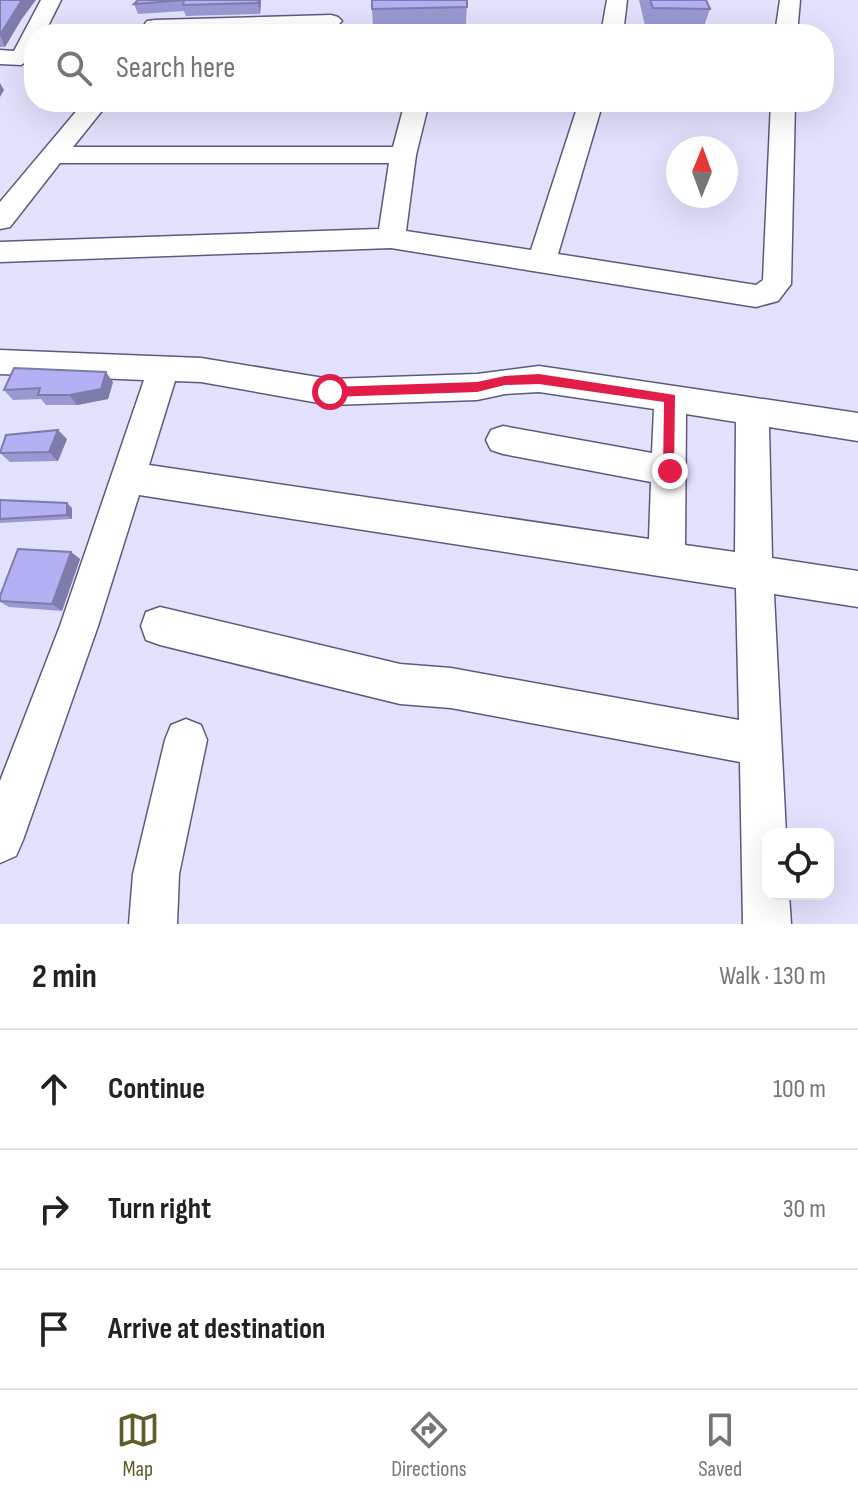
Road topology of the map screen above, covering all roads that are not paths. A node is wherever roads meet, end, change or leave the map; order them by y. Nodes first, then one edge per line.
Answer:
1 (51, 0) edge
2 (617, 0) edge
3 (790, 0) edge
4 (332, 11) edge
5 (39, 24) edge
6 (179, 24) edge
7 (613, 24) edge
8 (787, 24) edge
9 (24, 52) edge
10 (0, 57) edge
11 (89, 112) edge
12 (414, 112) edge
13 (588, 112) edge
14 (783, 112) edge
15 (56, 155) junction
16 (403, 155) junction
17 (0, 220) edge
18 (391, 238) junction
19 (0, 252) edge
20 (541, 263) junction
21 (0, 362) edge
22 (163, 369) junction
23 (670, 398) junction
24 (752, 411) junction
25 (858, 427) edge
26 (503, 440) dead end
27 (670, 471) junction
28 (127, 478) junction
29 (667, 559) junction
30 (754, 573) junction
31 (858, 589) edge
32 (160, 626) dead end
33 (186, 740) dead end
34 (759, 745) junction
35 (0, 840) edge
36 (153, 924) edge
37 (767, 924) edge

1 - 5 street
2 - 7 street
3 - 8 street
4 - 6 street
9 - 10 street
11 - 15 street
12 - 16 street
13 - 20 street
14 - 20 street
15 - 16 street
15 - 17 street
16 - 18 street
18 - 19 street
18 - 20 street
21 - 22 street
22 - 23 street
22 - 28 street
23 - 24 street
23 - 27 street
24 - 25 street
24 - 30 street
26 - 27 street
27 - 29 street
28 - 29 street
28 - 35 street
29 - 30 street
30 - 31 street
30 - 34 street
32 - 34 street
33 - 36 street
34 - 37 street

